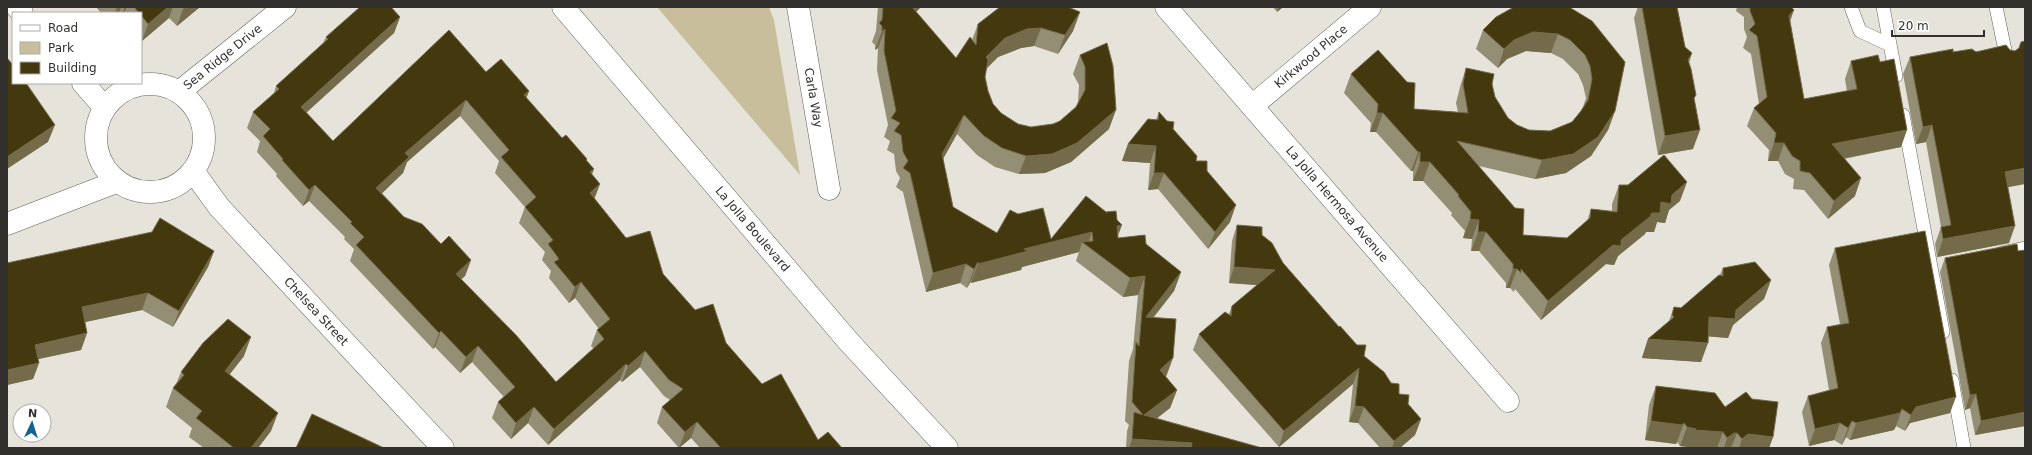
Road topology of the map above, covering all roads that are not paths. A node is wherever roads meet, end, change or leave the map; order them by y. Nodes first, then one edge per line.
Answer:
1 (285, 7) edge
2 (562, 7) edge
3 (798, 7) edge
4 (1166, 7) edge
5 (1370, 7) edge
6 (1851, 7) edge
7 (1883, 7) edge
8 (1996, 7) edge
9 (1890, 45) junction
10 (2007, 60) edge
11 (84, 84) edge
12 (1898, 91) edge
13 (179, 92) junction
14 (1252, 106) junction
15 (1901, 106) edge
16 (104, 107) junction
17 (193, 171) junction
18 (116, 182) junction
19 (830, 189) dead end
20 (7, 224) edge
21 (2025, 248) edge
22 (1986, 256) edge
23 (1947, 263) edge
24 (1932, 266) junction
25 (1946, 346) edge
26 (1950, 369) edge
27 (1508, 401) dead end
28 (443, 448) edge
29 (947, 448) edge
30 (1964, 448) edge

1 - 13 street, Sea Ridge Drive
2 - 29 street, La Jolla Boulevard
3 - 19 street, Carla Way
4 - 14 street, La Jolla Hermosa Avenue
5 - 14 street, Kirkwood Place
6 - 9 lane
7 - 9 lane
8 - 10 lane
9 - 12 lane
11 - 16 street
13 - 16 street
13 - 17 street
14 - 27 street, La Jolla Hermosa Avenue
15 - 24 lane
16 - 18 street
17 - 18 street
17 - 28 street, Chelsea Street
18 - 20 street
21 - 22 lane
23 - 24 lane
24 - 25 lane
26 - 30 lane

